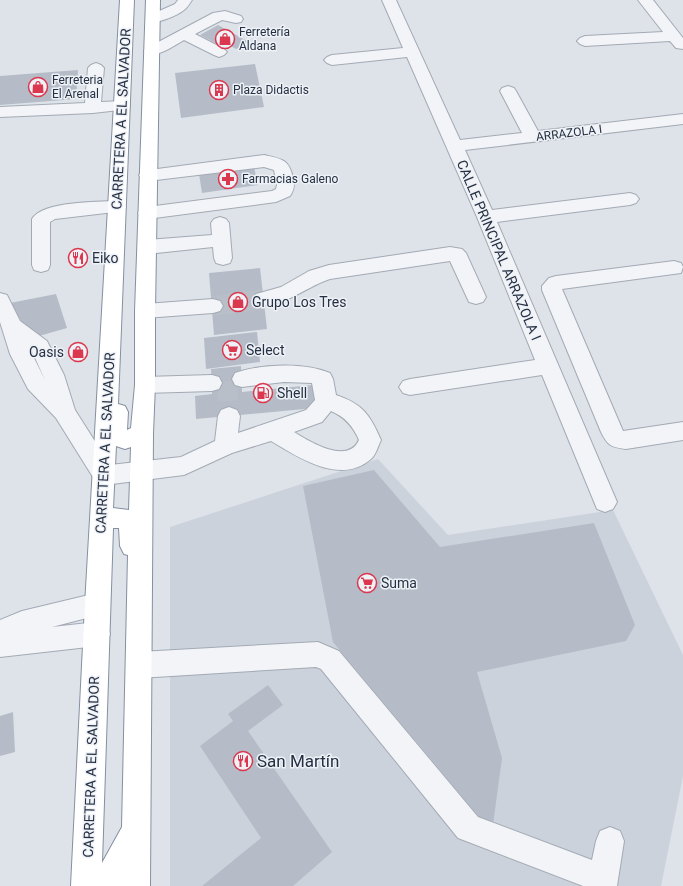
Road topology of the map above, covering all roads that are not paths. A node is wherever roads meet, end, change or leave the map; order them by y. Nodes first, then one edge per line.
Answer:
1 (127, 0) edge
2 (153, 0) edge
3 (185, 0) edge
4 (228, 0) edge
5 (388, 0) edge
6 (646, 0) edge
7 (193, 12) dead end
8 (236, 20) dead end
9 (183, 34) junction
10 (153, 36) junction
11 (585, 41) dead end
12 (678, 42) edge
13 (219, 52) dead end
14 (412, 52) junction
15 (332, 60) dead end
16 (96, 68) dead end
17 (508, 91) dead end
18 (122, 106) junction
19 (93, 108) junction
20 (0, 112) edge
21 (683, 119) edge
22 (533, 137) junction
23 (454, 146) junction
24 (148, 175) junction
25 (630, 200) dead end
26 (117, 207) junction
27 (147, 213) junction
28 (486, 217) junction
29 (221, 241) dead end
30 (146, 247) junction
31 (41, 265) dead end
32 (674, 268) dead end
33 (113, 275) junction
34 (476, 297) dead end
35 (263, 299) tunnel mouth
36 (0, 300) edge
37 (212, 306) tunnel mouth
38 (145, 311) junction
39 (548, 366) junction
40 (242, 380) dead end
41 (212, 383) dead end
42 (145, 386) junction
43 (410, 387) dead end
44 (326, 400) junction
45 (229, 416) tunnel mouth
46 (683, 430) edge
47 (273, 431) junction
48 (142, 433) junction
49 (225, 446) junction
50 (142, 472) junction
51 (104, 475) junction
52 (605, 502) dead end
53 (102, 519) junction
54 (97, 605) junction
55 (0, 633) edge
56 (97, 634) junction
57 (0, 645) edge
58 (139, 665) junction
59 (136, 830) junction
60 (610, 841) dead end
61 (603, 882) edge
62 (86, 886) edge
63 (105, 886) edge
64 (135, 886) edge

1 - 18 highway, CARRETERA A EL SALVADOR
2 - 10 highway, CARRETERA A EL SALVADOR
3 - 10 street
4 - 10 street
5 - 14 street, CALLE PRINCIPAL ARRAZOLA I
6 - 12 street
7 - 10 street
8 - 9 street
9 - 10 street
9 - 13 street
10 - 24 highway, CARRETERA A EL SALVADOR
11 - 12 street
14 - 15 street
14 - 23 street, CALLE PRINCIPAL ARRAZOLA I
16 - 19 street
17 - 22 street
18 - 19 street
18 - 26 highway, CARRETERA A EL SALVADOR
19 - 20 street
21 - 22 street, ARRAZOLA I
22 - 23 street, ARRAZOLA I
23 - 28 street, CALLE PRINCIPAL ARRAZOLA I
24 - 27 highway, CARRETERA A EL SALVADOR
24 - 27 street
25 - 28 street
26 - 31 street
26 - 33 highway, CARRETERA A EL SALVADOR
27 - 30 highway, CARRETERA A EL SALVADOR
28 - 39 street, CALLE PRINCIPAL ARRAZOLA I
29 - 30 street
30 - 38 highway, CARRETERA A EL SALVADOR
32 - 46 street
33 - 48 highway
33 - 51 highway, CARRETERA A EL SALVADOR
34 - 35 street
36 - 51 street
37 - 38 street
38 - 42 highway, CARRETERA A EL SALVADOR
39 - 43 street
39 - 52 street, CALLE PRINCIPAL ARRAZOLA I
40 - 44 street
41 - 42 street
42 - 48 highway, CARRETERA A EL SALVADOR
44 - 47 street
44 - 47 street
45 - 49 street
47 - 49 street
48 - 50 highway, CARRETERA A EL SALVADOR
49 - 50 street
50 - 51 street
50 - 58 highway, CARRETERA A EL SALVADOR
51 - 53 highway, CARRETERA A EL SALVADOR
53 - 54 highway, CARRETERA A EL SALVADOR
53 - 59 highway
54 - 55 street
54 - 56 highway, CARRETERA A EL SALVADOR
56 - 57 street
56 - 62 highway, CARRETERA A EL SALVADOR
58 - 59 highway, CARRETERA A EL SALVADOR
58 - 61 street
59 - 63 highway
59 - 64 highway, CARRETERA A EL SALVADOR
60 - 61 street

